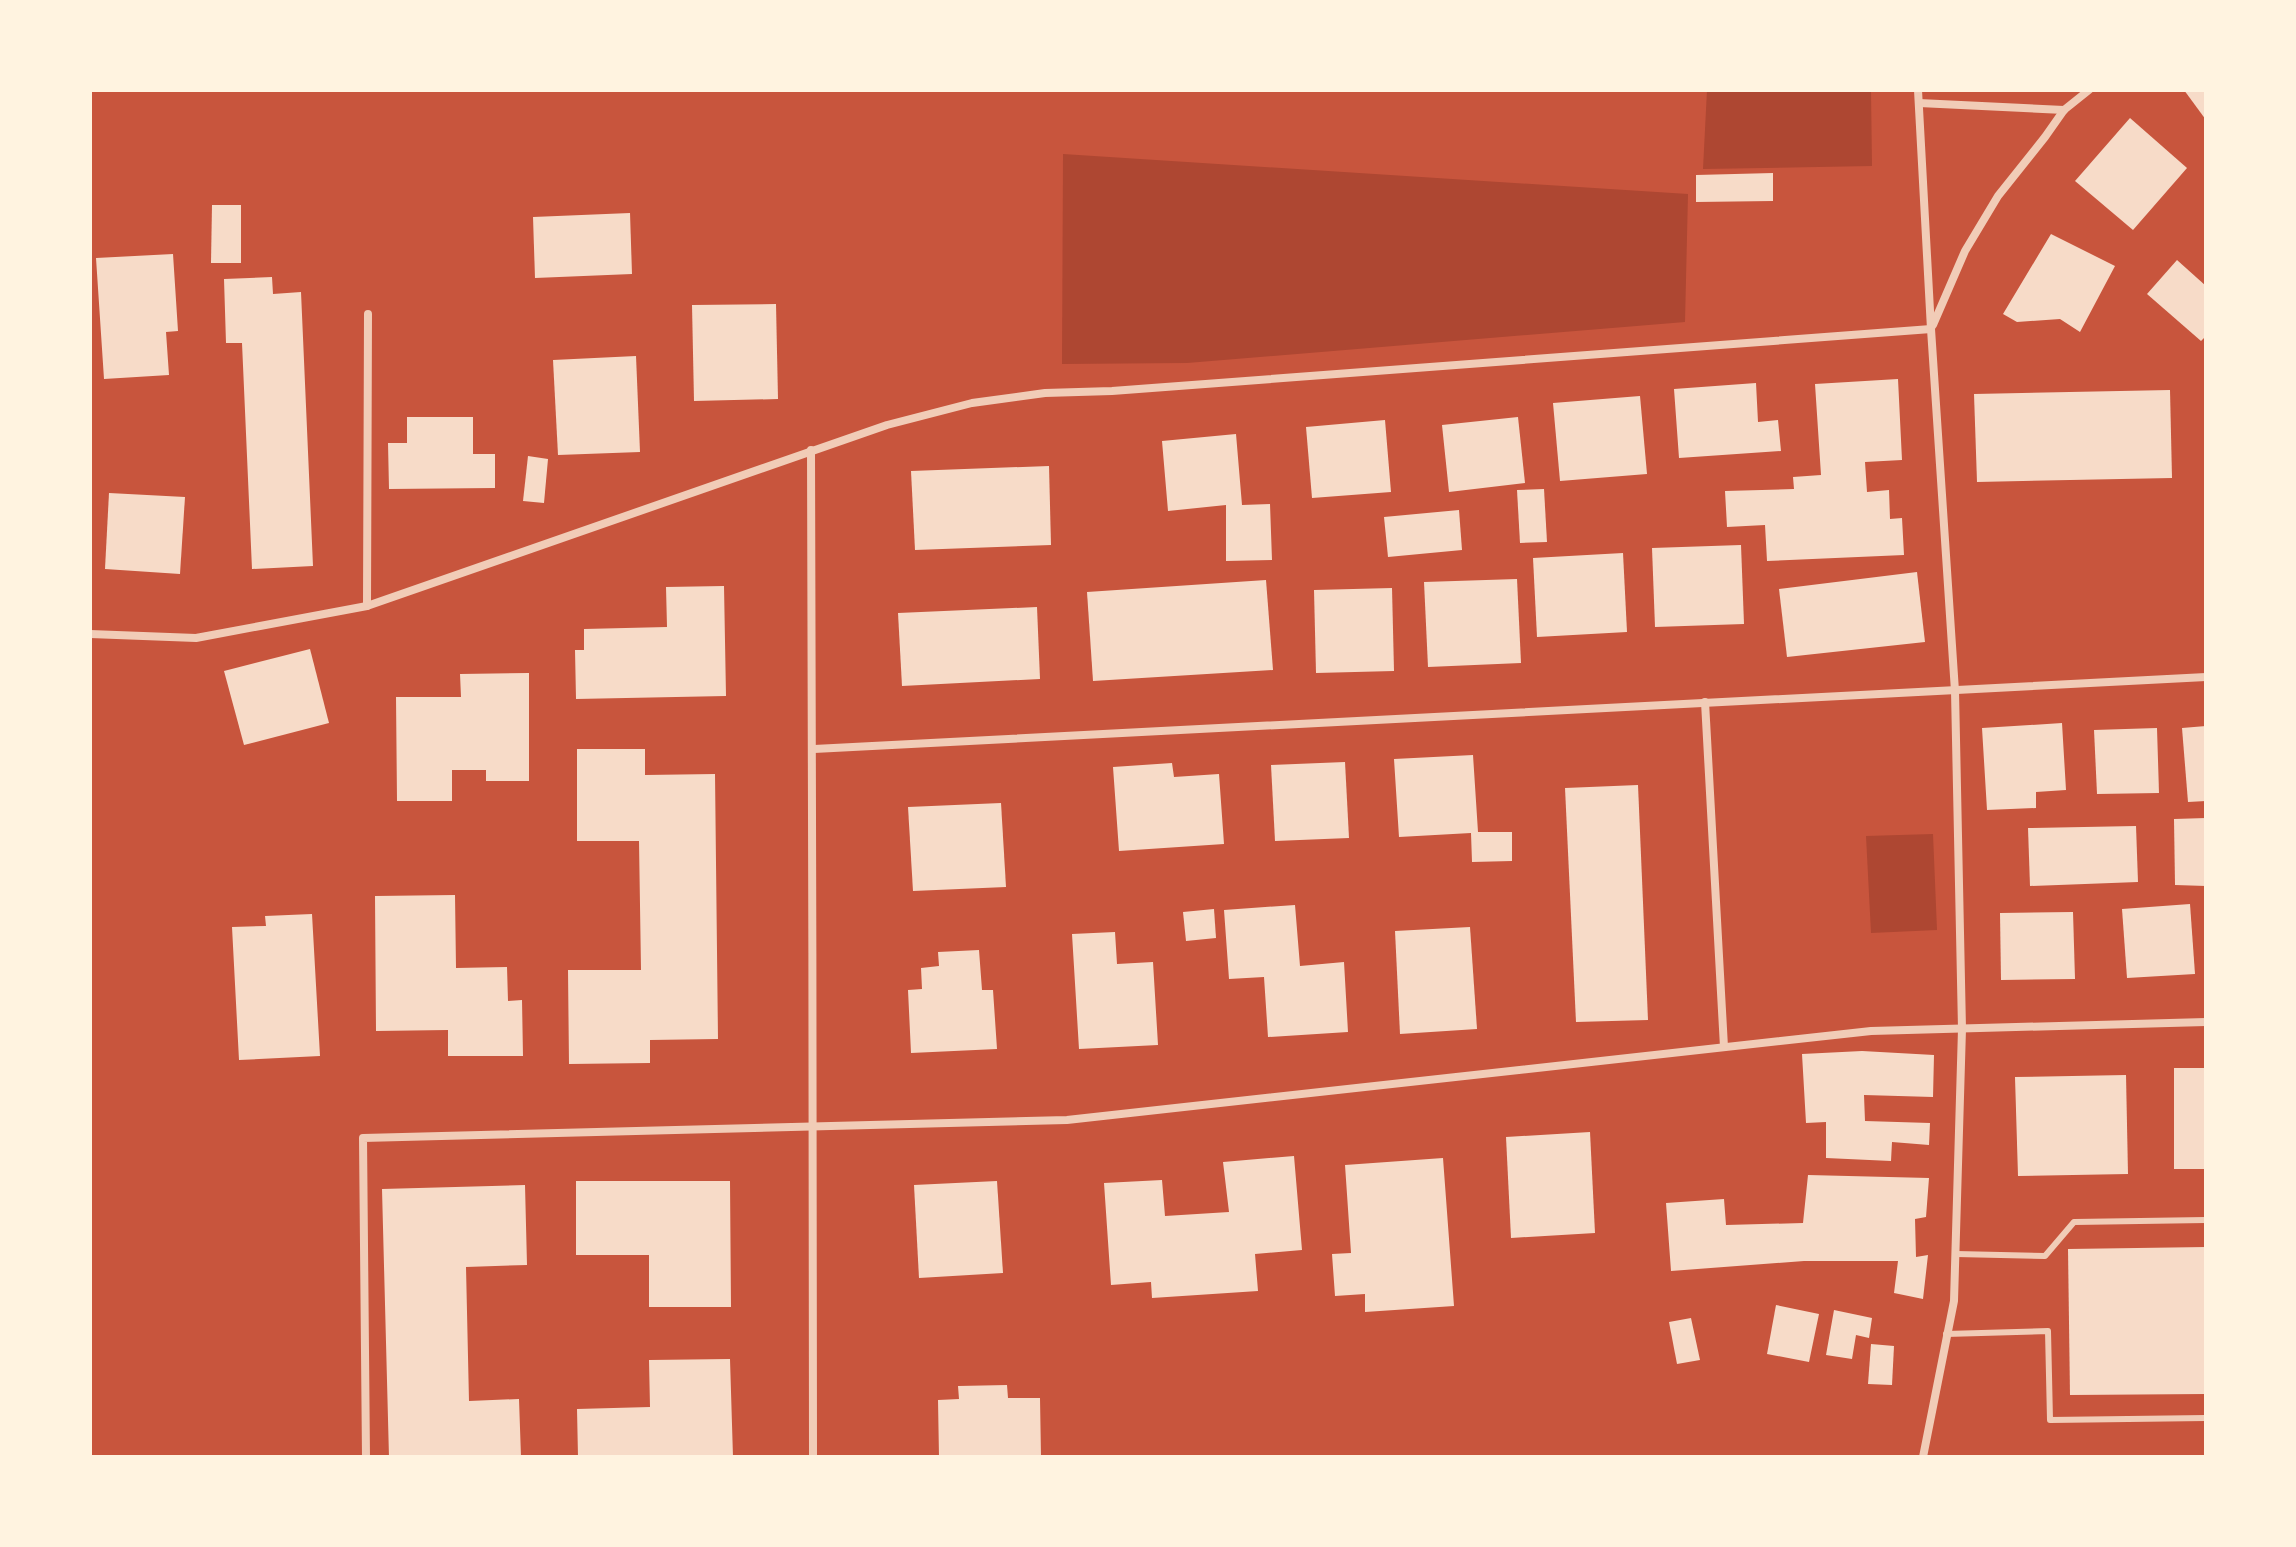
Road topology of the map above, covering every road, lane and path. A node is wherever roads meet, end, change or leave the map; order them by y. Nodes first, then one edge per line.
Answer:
1 (1918, 90) edge
2 (2089, 90) edge
3 (1919, 103) junction
4 (2064, 110) junction
5 (368, 314) dead end
6 (1931, 329) junction
7 (811, 450) junction
8 (367, 606) junction
9 (90, 634) edge
10 (2206, 677) edge
11 (1955, 691) junction
12 (1705, 702) junction
13 (814, 749) junction
14 (2206, 1022) edge
15 (1962, 1029) junction
16 (1724, 1047) junction
17 (812, 1126) junction
18 (2206, 1220) edge
19 (1956, 1254) junction
20 (1946, 1334) junction
21 (2206, 1418) edge
22 (366, 1457) edge
23 (813, 1457) edge
24 (1923, 1457) edge

1 - 3 street
2 - 4 street
3 - 4 street
3 - 6 street
4 - 6 street
5 - 8 street
6 - 7 street
6 - 11 street
7 - 8 street
7 - 13 street
8 - 9 street
10 - 11 street
11 - 12 street
11 - 15 street
12 - 13 street
12 - 16 street
13 - 17 street
14 - 15 street
15 - 16 street
15 - 19 street
16 - 17 street
17 - 22 street
17 - 23 street
18 - 19 lane
19 - 20 street
20 - 21 lane
20 - 24 street

